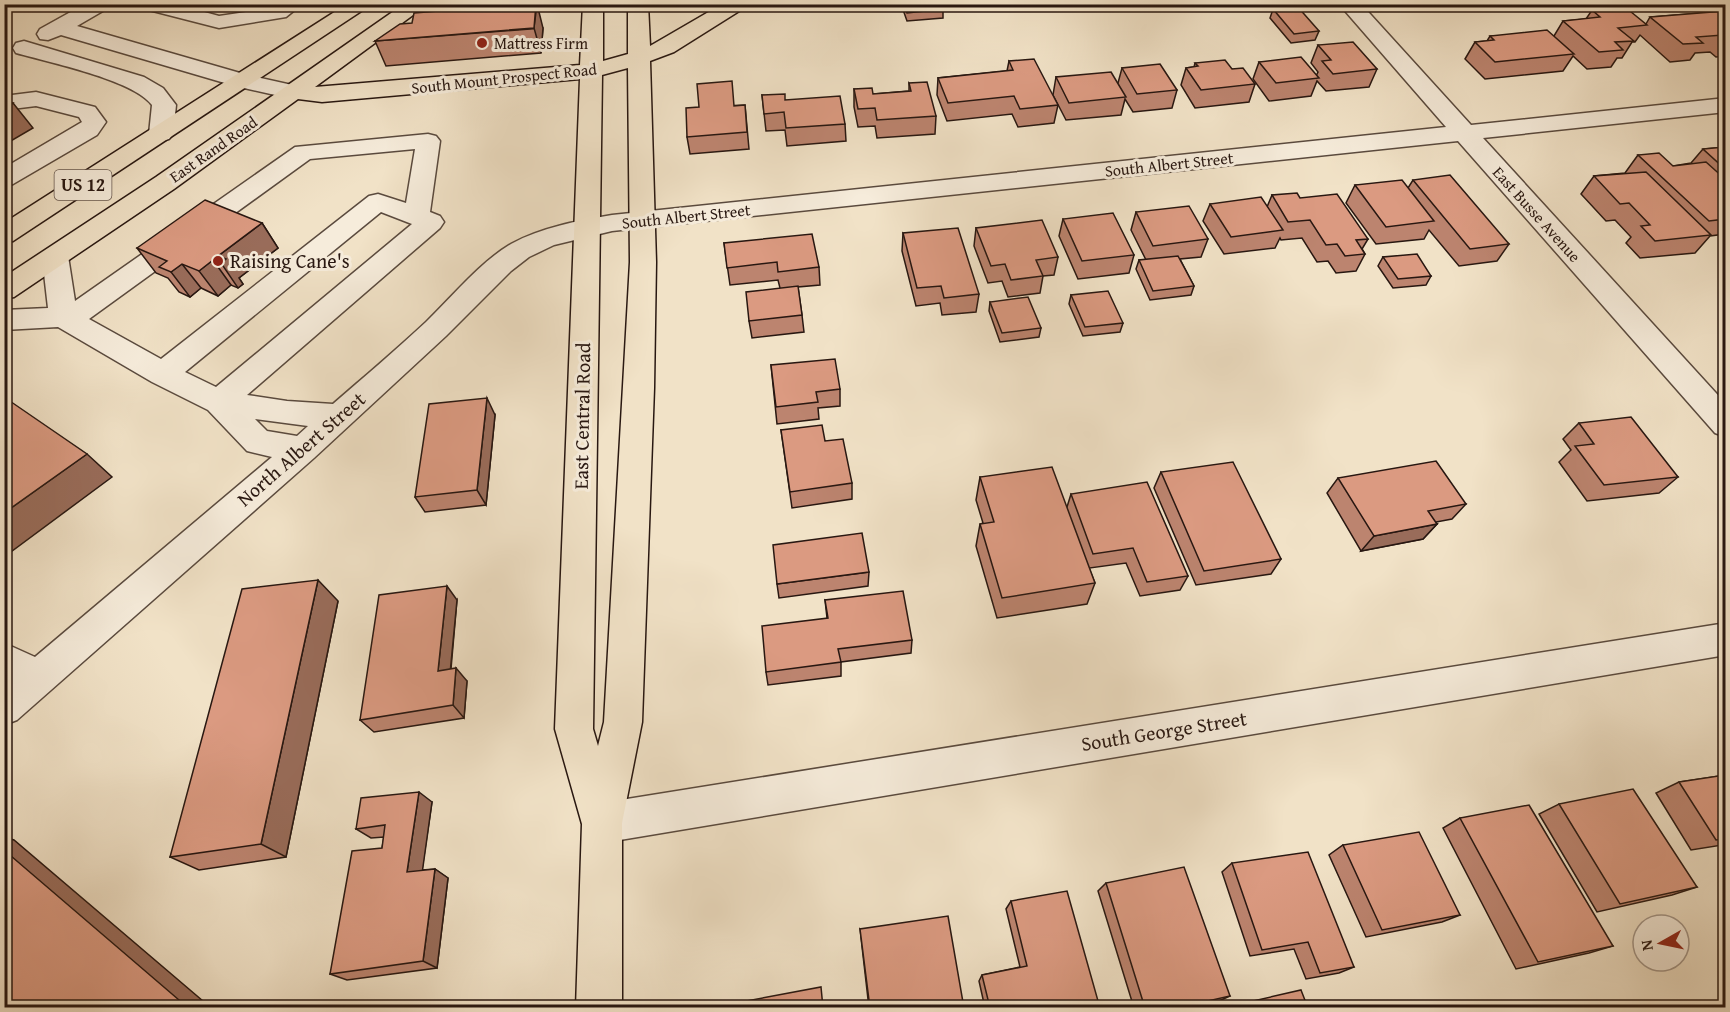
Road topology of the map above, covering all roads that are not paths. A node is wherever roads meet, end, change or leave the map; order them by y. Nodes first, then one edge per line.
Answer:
1 (101, 4) edge
2 (148, 4) edge
3 (292, 4) edge
4 (362, 4) edge
5 (418, 4) edge
6 (459, 4) edge
7 (505, 4) edge
8 (593, 4) edge
9 (638, 4) edge
10 (665, 4) edge
11 (715, 4) edge
12 (737, 4) edge
13 (1349, 4) edge
14 (4, 34) edge
15 (32, 43) edge
16 (639, 58) junction
17 (590, 71) junction
18 (243, 81) junction
19 (136, 82) junction
20 (293, 92) junction
21 (4, 103) edge
22 (1725, 105) edge
23 (87, 112) junction
24 (1464, 132) junction
25 (161, 134) junction
26 (4, 178) edge
27 (417, 216) junction
28 (614, 224) junction
29 (4, 235) edge
30 (55, 256) junction
31 (4, 290) edge
32 (65, 319) junction
33 (4, 320) edge
34 (163, 374) junction
35 (219, 402) junction
36 (339, 416) junction
37 (1725, 425) edge
38 (303, 449) junction
39 (1725, 639) edge
40 (4, 660) edge
41 (38, 677) junction
42 (4, 707) edge
43 (602, 823) junction
44 (599, 1008) edge

1 - 15 street
2 - 3 street
4 - 18 main road, US 12
5 - 20 main road, East Rand Road / US 12
6 - 7 street
8 - 17 main road, East Central Road
9 - 16 main road, East Central Road
10 - 11 main road
12 - 16 main road, South Mount Prospect Road
13 - 24 street, East Busse Avenue
14 - 15 street
15 - 18 street
15 - 19 street
16 - 17 main road, South Mount Prospect Road
16 - 28 main road, East Central Road
17 - 20 main road, South Mount Prospect Road
17 - 28 main road, East Central Road
18 - 20 street
18 - 25 main road, US 12
19 - 23 street
19 - 25 street
20 - 30 main road, East Rand Road / US 12
21 - 23 street
22 - 24 street, South Albert Street
23 - 26 street
24 - 28 street, South Albert Street
24 - 37 street, East Busse Avenue
25 - 29 main road, US 12
27 - 32 street
27 - 34 street
27 - 35 street
28 - 36 street, North Albert Street
28 - 43 main road, East Central Road
28 - 43 main road, East Central Road
30 - 31 main road, East Rand Road / US 12
30 - 32 street
32 - 33 street
32 - 34 street
34 - 35 street
35 - 36 street
35 - 38 street
36 - 38 street, North Albert Street
38 - 41 street, North Albert Street
39 - 43 street, South George Street
40 - 41 street
41 - 42 street, North Albert Street
43 - 44 main road, East Central Road

